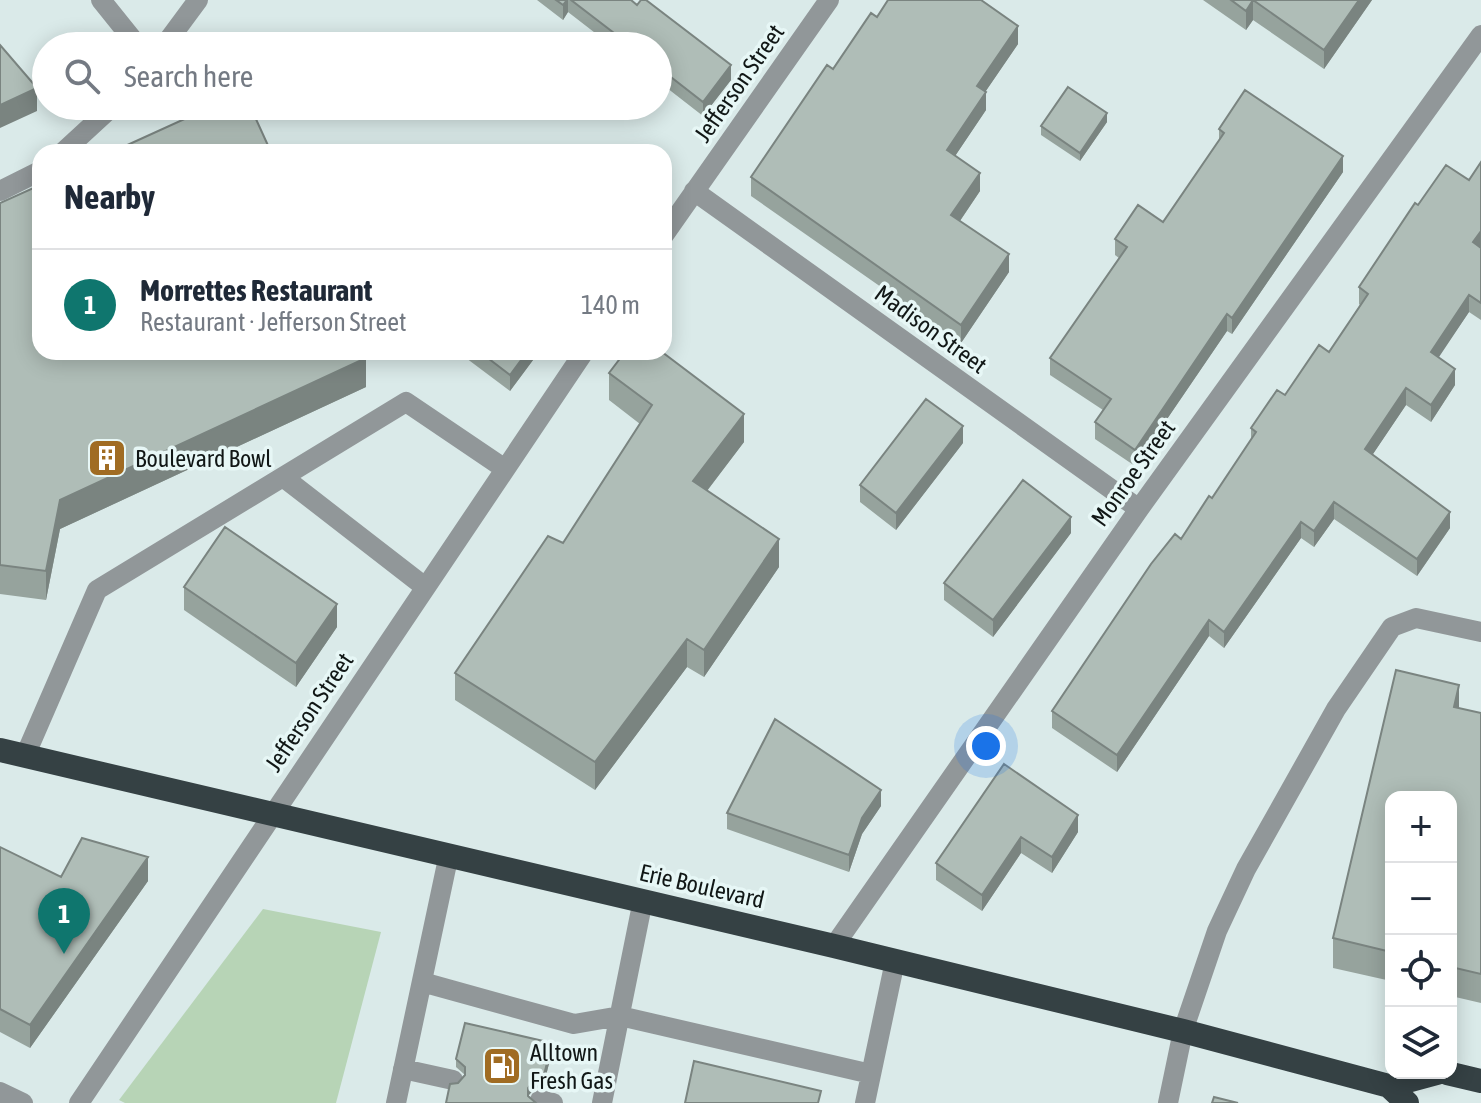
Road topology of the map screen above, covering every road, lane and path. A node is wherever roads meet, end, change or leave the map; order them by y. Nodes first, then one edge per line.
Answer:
1 (101, 0) edge
2 (198, 0) edge
3 (829, 0) edge
4 (127, 32) edge
5 (174, 32) edge
6 (1481, 35) edge
7 (98, 120) edge
8 (72, 144) edge
9 (32, 175) edge
10 (0, 191) edge
11 (694, 191) junction
12 (672, 223) edge
13 (579, 360) edge
14 (505, 469) junction
15 (283, 477) junction
16 (1139, 509) junction
17 (425, 587) junction
18 (1478, 627) edge
19 (0, 750) edge
20 (25, 756) junction
21 (273, 812) junction
22 (449, 854) junction
23 (643, 900) junction
24 (834, 946) junction
25 (895, 961) junction
26 (422, 982) junction
27 (620, 1016) junction
28 (1183, 1031) junction
29 (403, 1069) junction
30 (871, 1074) junction
31 (1457, 1075) edge
32 (1426, 1079) edge
33 (453, 1080) edge
34 (1481, 1081) edge
35 (0, 1092) edge
36 (1398, 1094) edge
37 (23, 1103) edge
38 (79, 1103) edge
39 (396, 1103) edge
40 (602, 1103) edge
41 (865, 1103) edge
42 (1168, 1103) edge

1 - 4 street
2 - 5 street
3 - 11 street, Jefferson Street
6 - 16 street, Monroe Street
7 - 8 street
9 - 10 street
11 - 12 street, Jefferson Street
11 - 16 street, Madison Street
13 - 14 street, Jefferson Street
14 - 15 street
14 - 17 street, Jefferson Street
15 - 17 street
15 - 20 street
16 - 24 street, Monroe Street
17 - 21 street, Jefferson Street
18 - 28 street
19 - 20 highway, Erie Boulevard
20 - 21 highway, Erie Boulevard
21 - 22 highway, Erie Boulevard
21 - 38 street, Jefferson Street
22 - 23 highway, Erie Boulevard
22 - 26 street
23 - 24 highway, Erie Boulevard
23 - 27 street
24 - 25 highway, Erie Boulevard
25 - 28 highway, Erie Boulevard
25 - 30 street
26 - 27 street
26 - 29 street
27 - 30 street
27 - 40 street
28 - 36 highway, Erie Boulevard
28 - 42 street
29 - 33 street
29 - 39 street
30 - 41 street
31 - 34 highway
32 - 36 highway, Erie Boulevard
35 - 37 street

